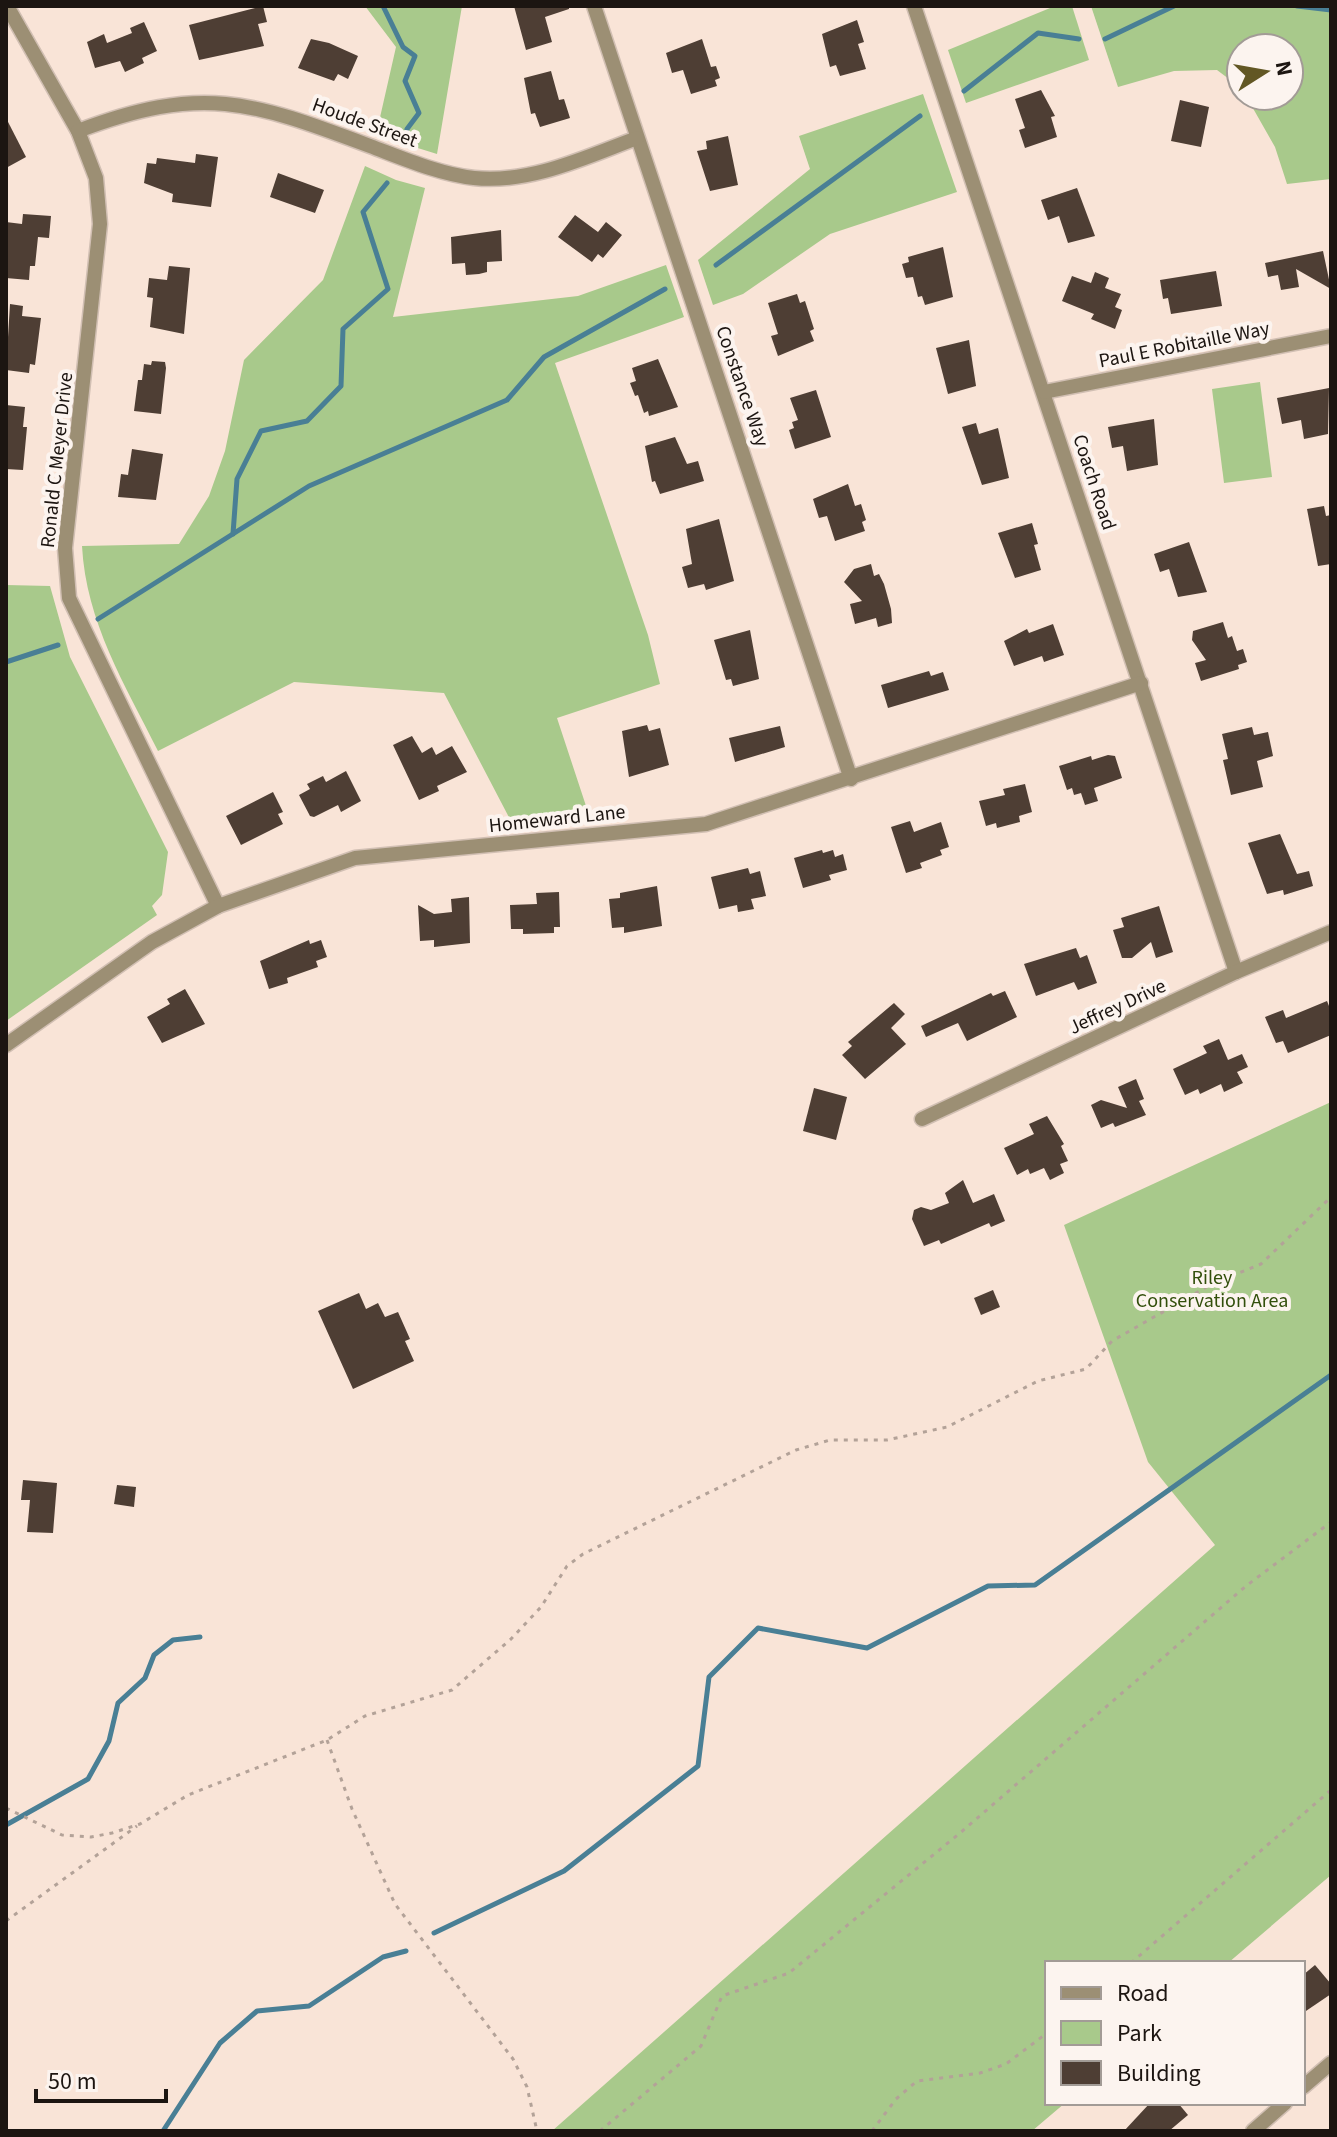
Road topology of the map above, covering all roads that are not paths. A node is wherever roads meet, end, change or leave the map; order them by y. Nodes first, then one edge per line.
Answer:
1 (7, 6) edge
2 (594, 6) edge
3 (914, 6) edge
4 (78, 131) junction
5 (637, 138) junction
6 (1331, 336) edge
7 (1044, 392) junction
8 (1141, 683) junction
9 (851, 779) junction
10 (218, 906) junction
11 (1331, 932) edge
12 (1236, 972) junction
13 (6, 1045) edge
14 (922, 1119) dead end
15 (1331, 2063) edge
16 (1305, 2085) edge
17 (1283, 2105) edge
18 (1253, 2131) edge

1 - 4 street, Ronald C Meyer Drive
2 - 5 street, Constance Way
3 - 7 street, Coach Road
4 - 5 street, Houde Street
4 - 10 street, Ronald C Meyer Drive
5 - 9 street, Constance Way
6 - 7 street, Paul E Robitaille Way
7 - 8 street, Coach Road
8 - 9 street, Homeward Lane
8 - 12 street, Coach Road
9 - 10 street, Homeward Lane
10 - 13 street, Homeward Lane
11 - 12 street, Jeffrey Drive
12 - 14 street, Jeffrey Drive
15 - 16 street
17 - 18 street

